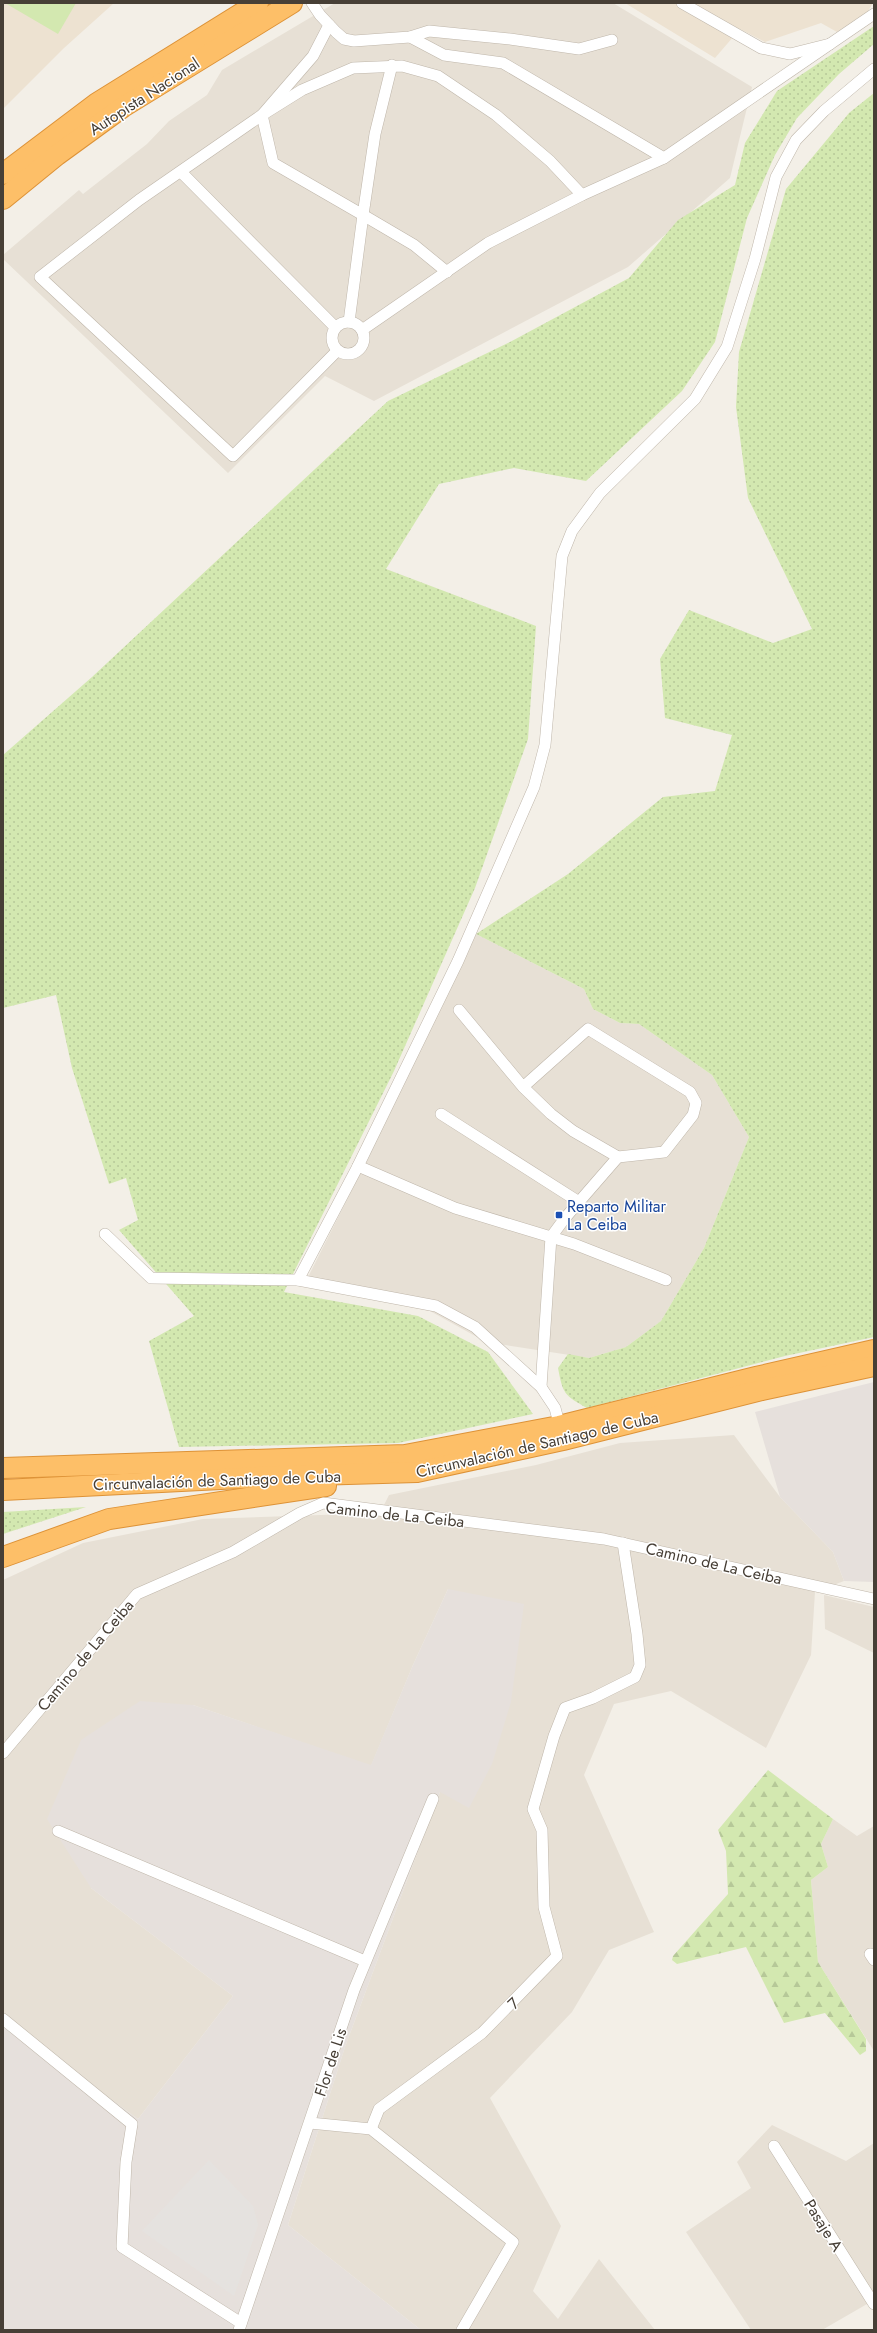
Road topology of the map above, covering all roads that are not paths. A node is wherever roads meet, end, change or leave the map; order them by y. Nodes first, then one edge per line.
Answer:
1 (258, 3) edge
2 (292, 3) edge
3 (312, 3) edge
4 (682, 3) edge
5 (874, 14) edge
6 (329, 25) junction
7 (410, 37) junction
8 (612, 40) dead end
9 (830, 44) junction
10 (392, 66) junction
11 (874, 69) edge
12 (262, 115) junction
13 (664, 158) junction
14 (181, 172) junction
15 (3, 174) edge
16 (582, 195) junction
17 (3, 199) edge
18 (363, 215) junction
19 (447, 272) junction
20 (349, 322) junction
21 (335, 327) junction
22 (362, 330) junction
23 (337, 351) junction
24 (459, 1010) dead end
25 (523, 1087) junction
26 (441, 1114) dead end
27 (618, 1157) junction
28 (358, 1166) junction
29 (579, 1202) junction
30 (105, 1234) dead end
31 (551, 1237) junction
32 (298, 1280) junction
33 (666, 1280) dead end
34 (874, 1350) edge
35 (874, 1366) edge
36 (541, 1387) junction
37 (561, 1433) junction
38 (3, 1461) edge
39 (110, 1466) junction
40 (3, 1468) edge
41 (417, 1472) junction
42 (321, 1487) junction
43 (3, 1490) edge
44 (300, 1513) junction
45 (623, 1542) junction
46 (3, 1557) edge
47 (874, 1599) edge
48 (3, 1753) edge
49 (433, 1799) dead end
50 (58, 1831) dead end
51 (365, 1961) junction
52 (3, 2019) edge
53 (310, 2123) junction
54 (371, 2129) junction
55 (774, 2146) dead end
56 (874, 2304) edge
57 (240, 2326) edge
58 (462, 2330) edge

1 - 15 highway, Autopista Nacional
2 - 17 highway, Autopista Nacional
3 - 6 street
4 - 9 street
5 - 9 street
6 - 7 street
6 - 12 street
7 - 8 street
7 - 13 street
9 - 13 street
10 - 12 street
10 - 16 street
10 - 18 street
11 - 28 street
12 - 14 street
12 - 18 street
13 - 16 street
14 - 21 street
14 - 23 street
16 - 19 street
18 - 19 street
18 - 20 street
19 - 22 street
20 - 21 street
20 - 22 street
21 - 23 street
22 - 23 street
24 - 25 street
25 - 27 street
25 - 27 street
26 - 29 street
27 - 29 street
28 - 31 street
28 - 32 street
29 - 31 street
30 - 32 street
31 - 33 street
31 - 36 street
32 - 36 street
34 - 37 highway, Circunvalación de Santiago de Cuba
35 - 37 highway, Circunvalación de Santiago de Cuba
36 - 37 street
37 - 39 highway, Circunvalación de Santiago de Cuba
37 - 41 highway, Circunvalación de Santiago de Cuba
38 - 39 highway
39 - 40 highway, Circunvalación de Santiago de Cuba
41 - 42 highway
41 - 43 highway, Circunvalación de Santiago de Cuba
42 - 44 street
42 - 46 highway
44 - 45 street, Camino de La Ceiba
44 - 48 street, Camino de La Ceiba
45 - 47 street, Camino de La Ceiba
45 - 54 street, 7
49 - 51 street, Flor de Lis
50 - 51 street
51 - 53 street, Flor de Lis
52 - 57 street
53 - 54 street
53 - 57 street, Flor de Lis
54 - 58 street
55 - 56 street, Pasaje A

